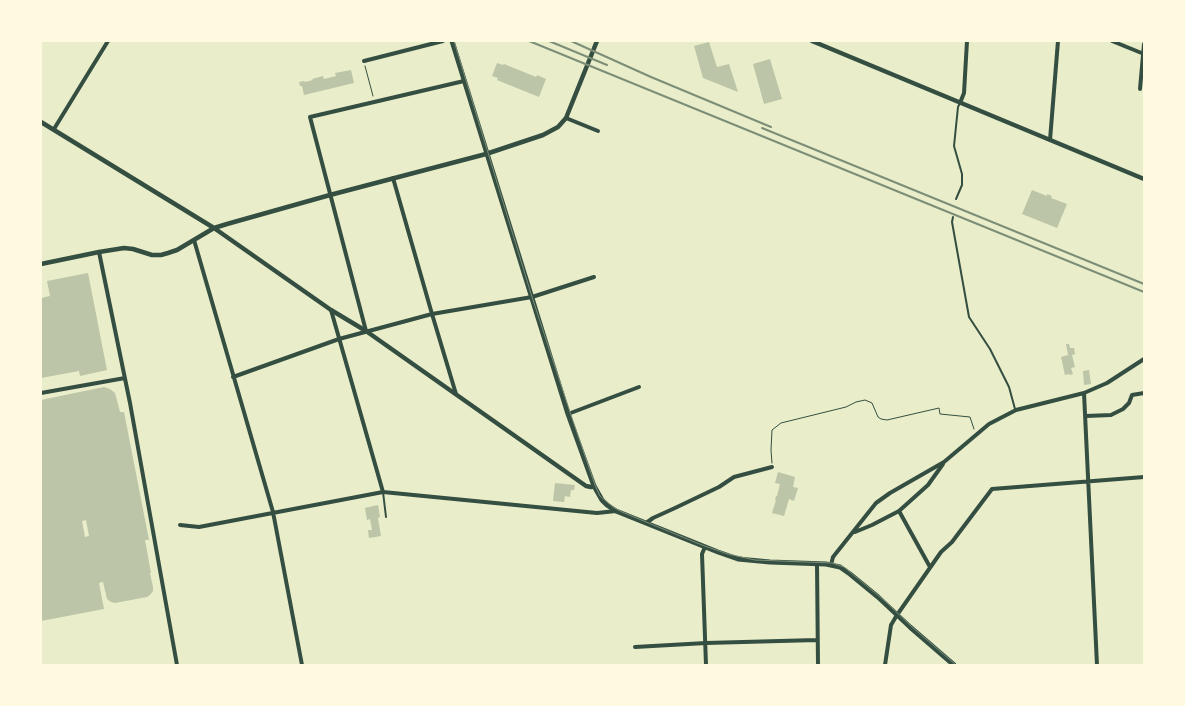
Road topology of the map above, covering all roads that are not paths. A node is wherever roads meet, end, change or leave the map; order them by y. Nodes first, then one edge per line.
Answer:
1 (108, 41) edge
2 (444, 41) edge
3 (452, 41) edge
4 (597, 41) edge
5 (812, 41) edge
6 (967, 41) edge
7 (1058, 41) edge
8 (1112, 41) edge
9 (1144, 44) edge
10 (1143, 54) edge
11 (364, 61) road end
12 (464, 81) junction
13 (1140, 88) dead end
14 (960, 102) junction
15 (566, 118) junction
16 (41, 122) edge
17 (54, 129) junction
18 (598, 131) dead end
19 (1050, 140) junction
20 (486, 154) junction
21 (393, 178) junction
22 (1144, 179) edge
23 (330, 195) junction
24 (956, 198) dead end
25 (954, 216) dead end
26 (214, 228) junction
27 (194, 240) junction
28 (99, 252) junction
29 (41, 264) edge
30 (594, 277) dead end
31 (531, 297) junction
32 (332, 310) junction
33 (432, 314) junction
34 (366, 331) junction
35 (339, 338) junction
36 (1144, 359) edge
37 (233, 377) junction
38 (125, 378) junction
39 (639, 387) dead end
40 (1084, 393) junction
41 (1144, 393) edge
42 (41, 394) edge
43 (457, 396) junction
44 (1016, 410) junction
45 (568, 414) junction
46 (1086, 416) junction
47 (944, 462) junction
48 (772, 467) road end
49 (1144, 477) edge
50 (1089, 482) junction
51 (594, 486) junction
52 (383, 492) junction
53 (616, 511) junction
54 (899, 511) junction
55 (273, 512) junction
56 (386, 517) dead end
57 (646, 523) junction
58 (180, 525) dead end
59 (853, 532) junction
60 (705, 547) junction
61 (817, 564) junction
62 (831, 565) junction
63 (930, 567) junction
64 (897, 615) junction
65 (817, 640) junction
66 (706, 643) junction
67 (635, 647) dead end
68 (177, 665) edge
69 (302, 665) edge
70 (706, 665) edge
71 (818, 665) edge
72 (885, 665) edge
73 (954, 665) edge
74 (1097, 665) edge

1 - 17 street
2 - 11 street
3 - 12 main road
4 - 15 street
5 - 14 street
6 - 14 street
7 - 19 street
8 - 10 street
9 - 10 street
10 - 13 street
12 - 20 main road
12 - 23 street
14 - 19 street
14 - 24 lane
15 - 18 street
15 - 20 street
16 - 17 street
17 - 26 street
19 - 22 street
20 - 21 street
20 - 31 main road
21 - 23 street
21 - 33 street
23 - 26 street
23 - 34 street
25 - 44 lane
26 - 27 street
26 - 32 street
27 - 28 street
27 - 37 street
28 - 29 street
28 - 38 street
30 - 31 street
31 - 33 street
31 - 45 main road
32 - 34 street
32 - 35 street
33 - 34 street
33 - 43 street
34 - 35 street
34 - 43 street
35 - 37 street
35 - 52 street
36 - 40 street
37 - 55 street
38 - 42 street
38 - 68 street
39 - 45 street
40 - 44 street
40 - 46 street
41 - 46 street
43 - 51 street
44 - 47 street
45 - 51 main road
46 - 50 street
47 - 54 street
47 - 59 street
48 - 57 street
49 - 50 street
50 - 63 street
50 - 74 street
51 - 53 main road
52 - 53 street
52 - 55 street
52 - 56 lane
53 - 57 main road
54 - 59 street
54 - 63 street
55 - 58 street
55 - 69 street
57 - 60 main road
59 - 62 street
60 - 61 main road
60 - 66 street
61 - 62 main road
61 - 65 street
62 - 64 main road
63 - 64 street
64 - 72 street
64 - 73 main road
65 - 66 street
65 - 71 street
66 - 67 street
66 - 70 street

